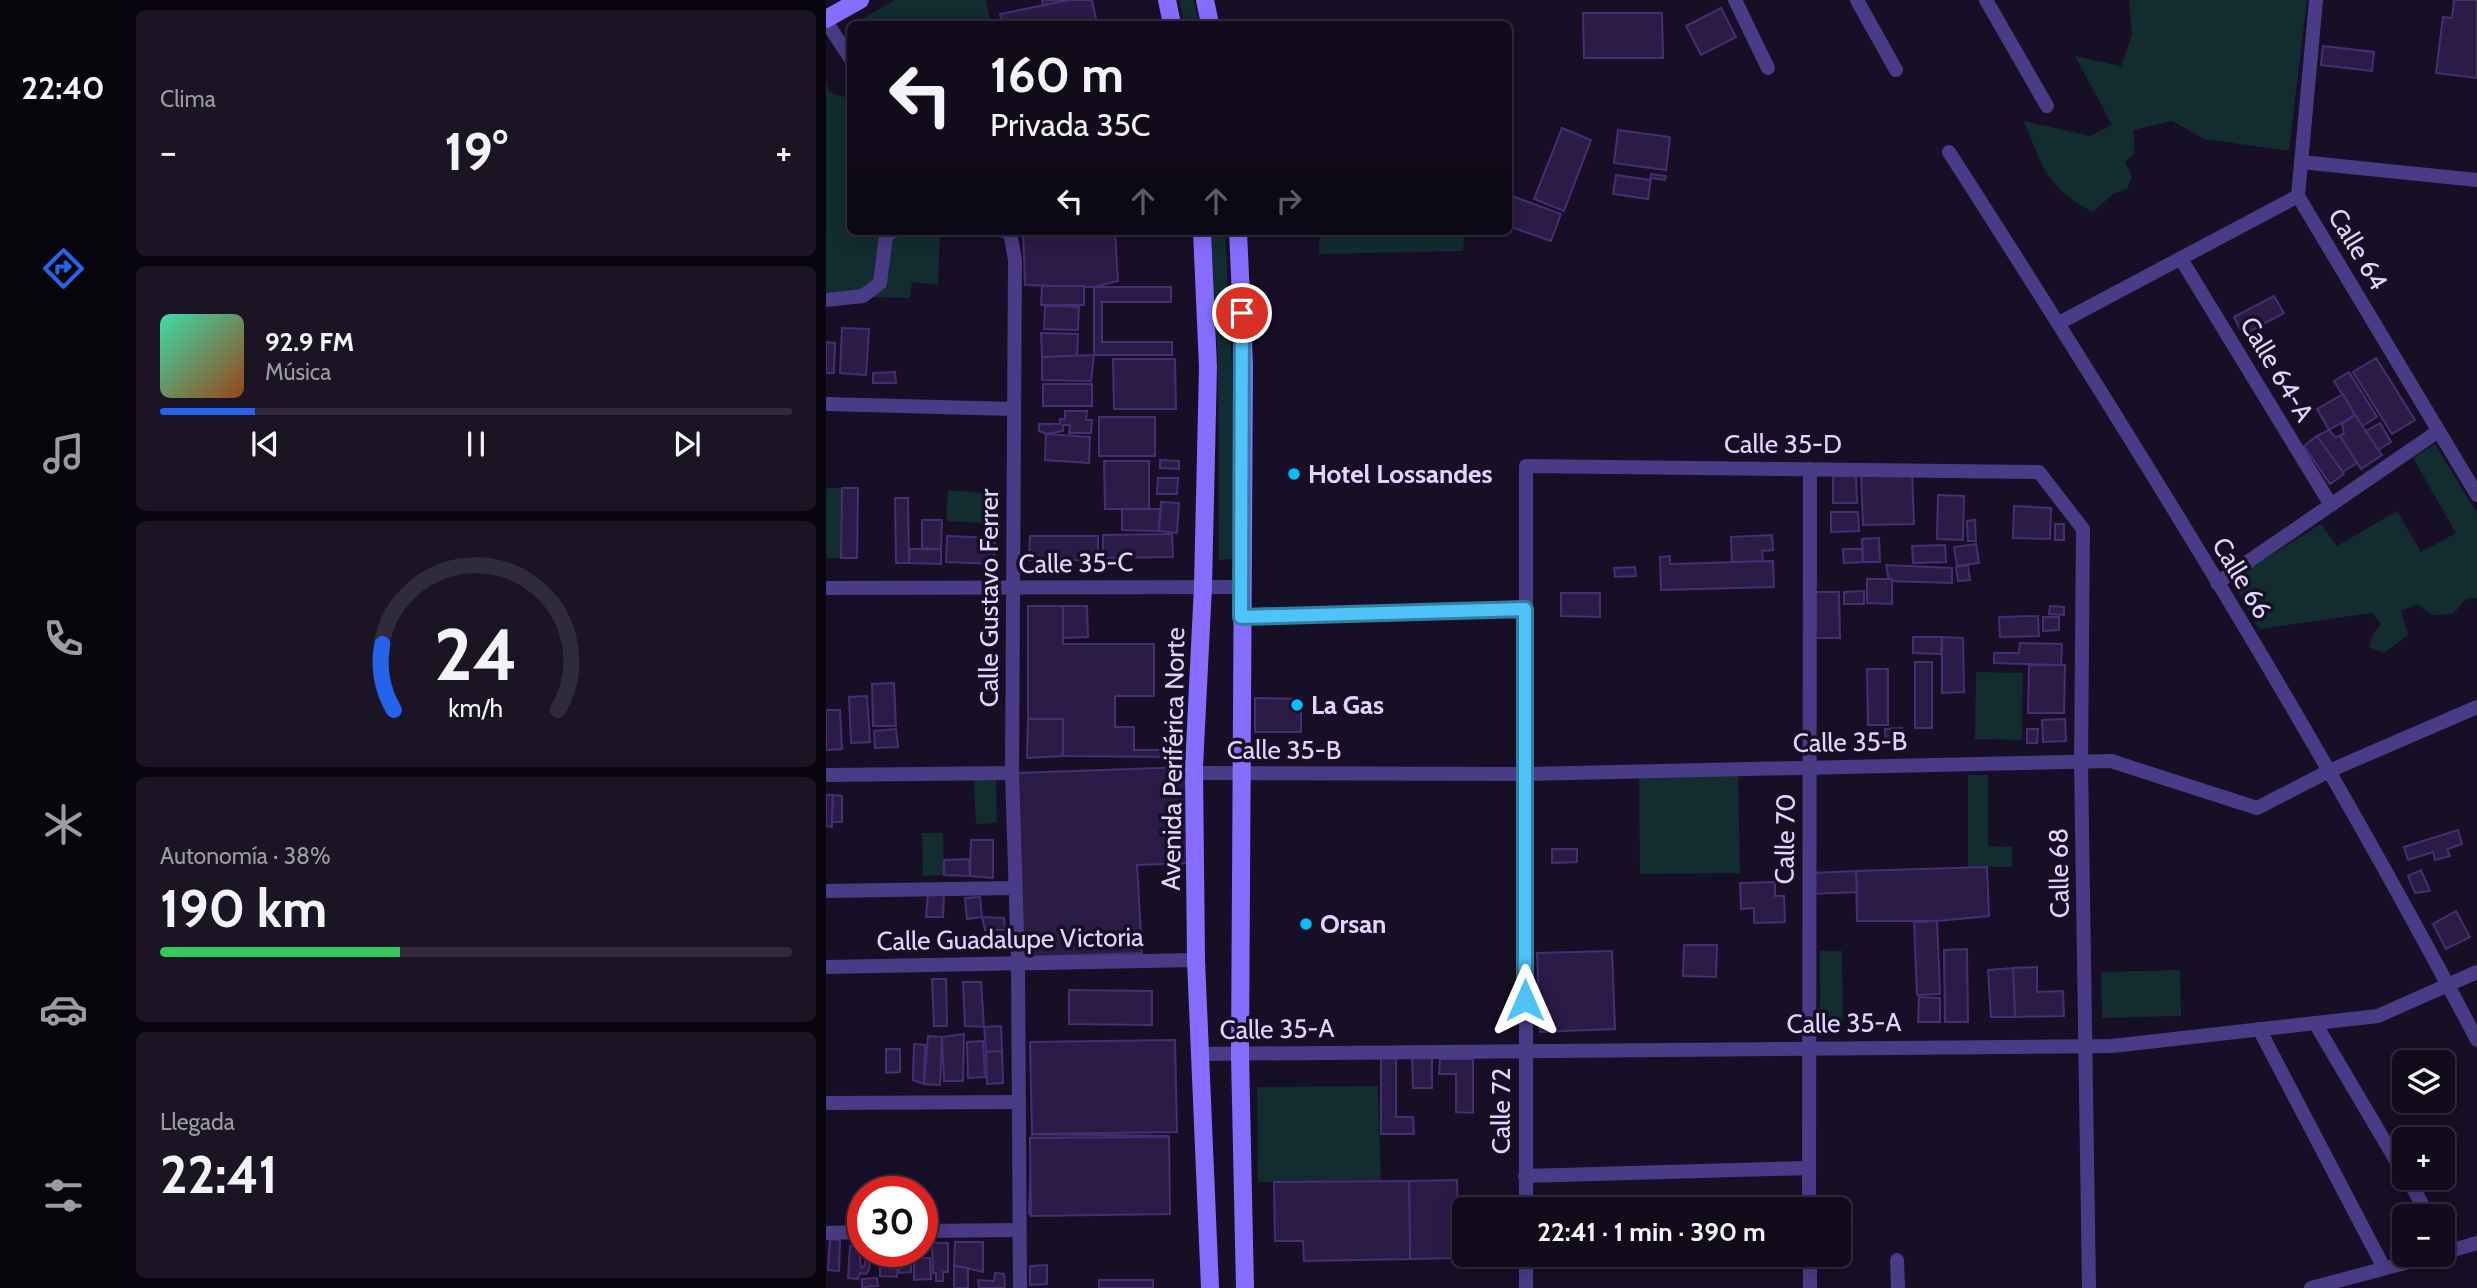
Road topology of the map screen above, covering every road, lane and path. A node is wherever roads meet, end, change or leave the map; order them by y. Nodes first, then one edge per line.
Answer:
1 (859, 0) edge
2 (1167, 0) edge
3 (1205, 0) edge
4 (1735, 0) edge
5 (1857, 0) edge
6 (1986, 0) edge
7 (2316, 0) edge
8 (826, 20) edge
9 (1171, 21) edge
10 (1209, 21) edge
11 (847, 53) edge
12 (1768, 68) dead end
13 (1896, 70) dead end
14 (2047, 106) dead end
15 (1949, 152) dead end
16 (2301, 162) junction
17 (2477, 180) edge
18 (2298, 196) junction
19 (887, 235) edge
20 (1008, 235) edge
21 (1202, 235) edge
22 (1238, 235) edge
23 (2180, 258) junction
24 (826, 300) edge
25 (2059, 323) junction
26 (826, 404) edge
27 (1013, 409) junction
28 (2437, 432) junction
29 (1526, 466) joint
30 (1810, 469) junction
31 (2039, 472) joint
32 (2477, 495) edge
33 (2331, 505) junction
34 (2217, 583) junction
35 (1203, 586) junction
36 (1242, 587) junction
37 (826, 588) edge
38 (1014, 588) junction
39 (1525, 609) junction
40 (1241, 617) junction
41 (2477, 707) edge
42 (2081, 762) junction
43 (1811, 767) junction
44 (2329, 771) junction
45 (1012, 773) junction
46 (1195, 773) junction
47 (1526, 774) junction
48 (826, 775) edge
49 (1240, 775) junction
50 (1014, 888) junction
51 (826, 891) edge
52 (1196, 960) junction
53 (1018, 963) junction
54 (826, 967) edge
55 (2477, 972) edge
56 (2448, 985) junction
57 (2315, 1023) junction
58 (2259, 1029) junction
59 (2477, 1040) edge
60 (2086, 1045) junction
61 (1807, 1048) junction
62 (1525, 1053) junction
63 (1200, 1054) junction
64 (1240, 1055) junction
65 (1019, 1102) junction
66 (826, 1103) edge
67 (2392, 1152) edge
68 (1809, 1168) junction
69 (1525, 1176) junction
70 (1525, 1197) edge
71 (1809, 1197) edge
72 (1019, 1230) junction
73 (938, 1231) edge
74 (847, 1232) edge
75 (826, 1233) edge
76 (2477, 1243) edge
77 (2455, 1246) edge
78 (1897, 1260) dead end
79 (2392, 1266) edge
80 (1526, 1267) edge
81 (1810, 1267) edge
82 (2384, 1268) junction
83 (1020, 1288) edge
84 (1210, 1288) edge
85 (1245, 1288) edge
86 (1526, 1288) edge
87 (1810, 1288) edge
88 (1898, 1288) edge
89 (2089, 1288) edge
90 (2311, 1288) edge

1 - 8 main road
2 - 9 main road
3 - 10 main road
4 - 12 street
5 - 13 street
6 - 14 street
7 - 16 street, Calle 64
8 - 11 street
15 - 25 street, Calle 66
16 - 17 street
16 - 18 street, Calle 64
18 - 23 street
18 - 28 street, Calle 64
19 - 24 street
20 - 27 street, Calle Gustavo Ferrer
21 - 35 main road, Avenida Periférica Norte
22 - 36 main road
23 - 25 street
23 - 33 street, Calle 64-A
25 - 34 street, Calle 66
26 - 27 street
27 - 38 street, Calle Gustavo Ferrer
28 - 32 street, Calle 64
28 - 33 street
29 - 30 street, Calle 35-D
29 - 39 street, Calle 72
30 - 31 street, Calle 35-D
30 - 43 street, Calle 70
31 - 42 street, Calle 68
33 - 34 street
34 - 44 street, Calle 66
35 - 36 street, Calle 35-C
35 - 38 street, Calle 35-C
35 - 46 main road, Avenida Periférica Norte
36 - 40 main road
37 - 38 street, Calle 35-C
38 - 45 street, Calle Gustavo Ferrer
39 - 40 street
39 - 47 street, Calle 72
40 - 49 main road
41 - 44 street, Calle 35-B
42 - 43 street, Calle 35-B
42 - 44 street, Calle 35-B
42 - 60 street, Calle 68
43 - 47 street, Calle 35-B
43 - 61 street, Calle 70
44 - 56 street, Calle 66
45 - 48 street
45 - 50 street, Calle Gustavo Ferrer
46 - 49 street, Calle 35-B
46 - 52 main road, Avenida Periférica Norte
47 - 49 street, Calle 35-B
47 - 62 street, Calle 72
49 - 64 main road
50 - 51 street
50 - 53 street, Calle Gustavo Ferrer
52 - 53 street, Calle Guadalupe Victoria
52 - 63 main road, Avenida Periférica Norte
53 - 54 street, Calle Guadalupe Victoria
53 - 65 street, Calle Gustavo Ferrer
55 - 56 street, Calle 35-A
56 - 57 street, Calle 35-A
56 - 59 street, Calle 66
57 - 58 street, Calle 35-A
57 - 67 street
58 - 60 street, Calle 35-A
58 - 82 street
60 - 61 street, Calle 35-A
60 - 89 street, Calle 68
61 - 62 street, Calle 35-A
61 - 68 street, Calle 70
62 - 64 street, Calle 35-A
62 - 69 street, Calle 72
63 - 64 street, Calle 35-A
63 - 84 main road, Avenida Periférica Norte
64 - 85 main road
65 - 66 street
65 - 72 street, Calle Gustavo Ferrer
68 - 69 street
68 - 71 street, Calle 70
69 - 70 street, Calle 72
72 - 73 street
72 - 83 street, Calle Gustavo Ferrer
74 - 75 street
76 - 77 street
78 - 88 street
79 - 82 street
80 - 86 street
81 - 87 street
82 - 90 street

